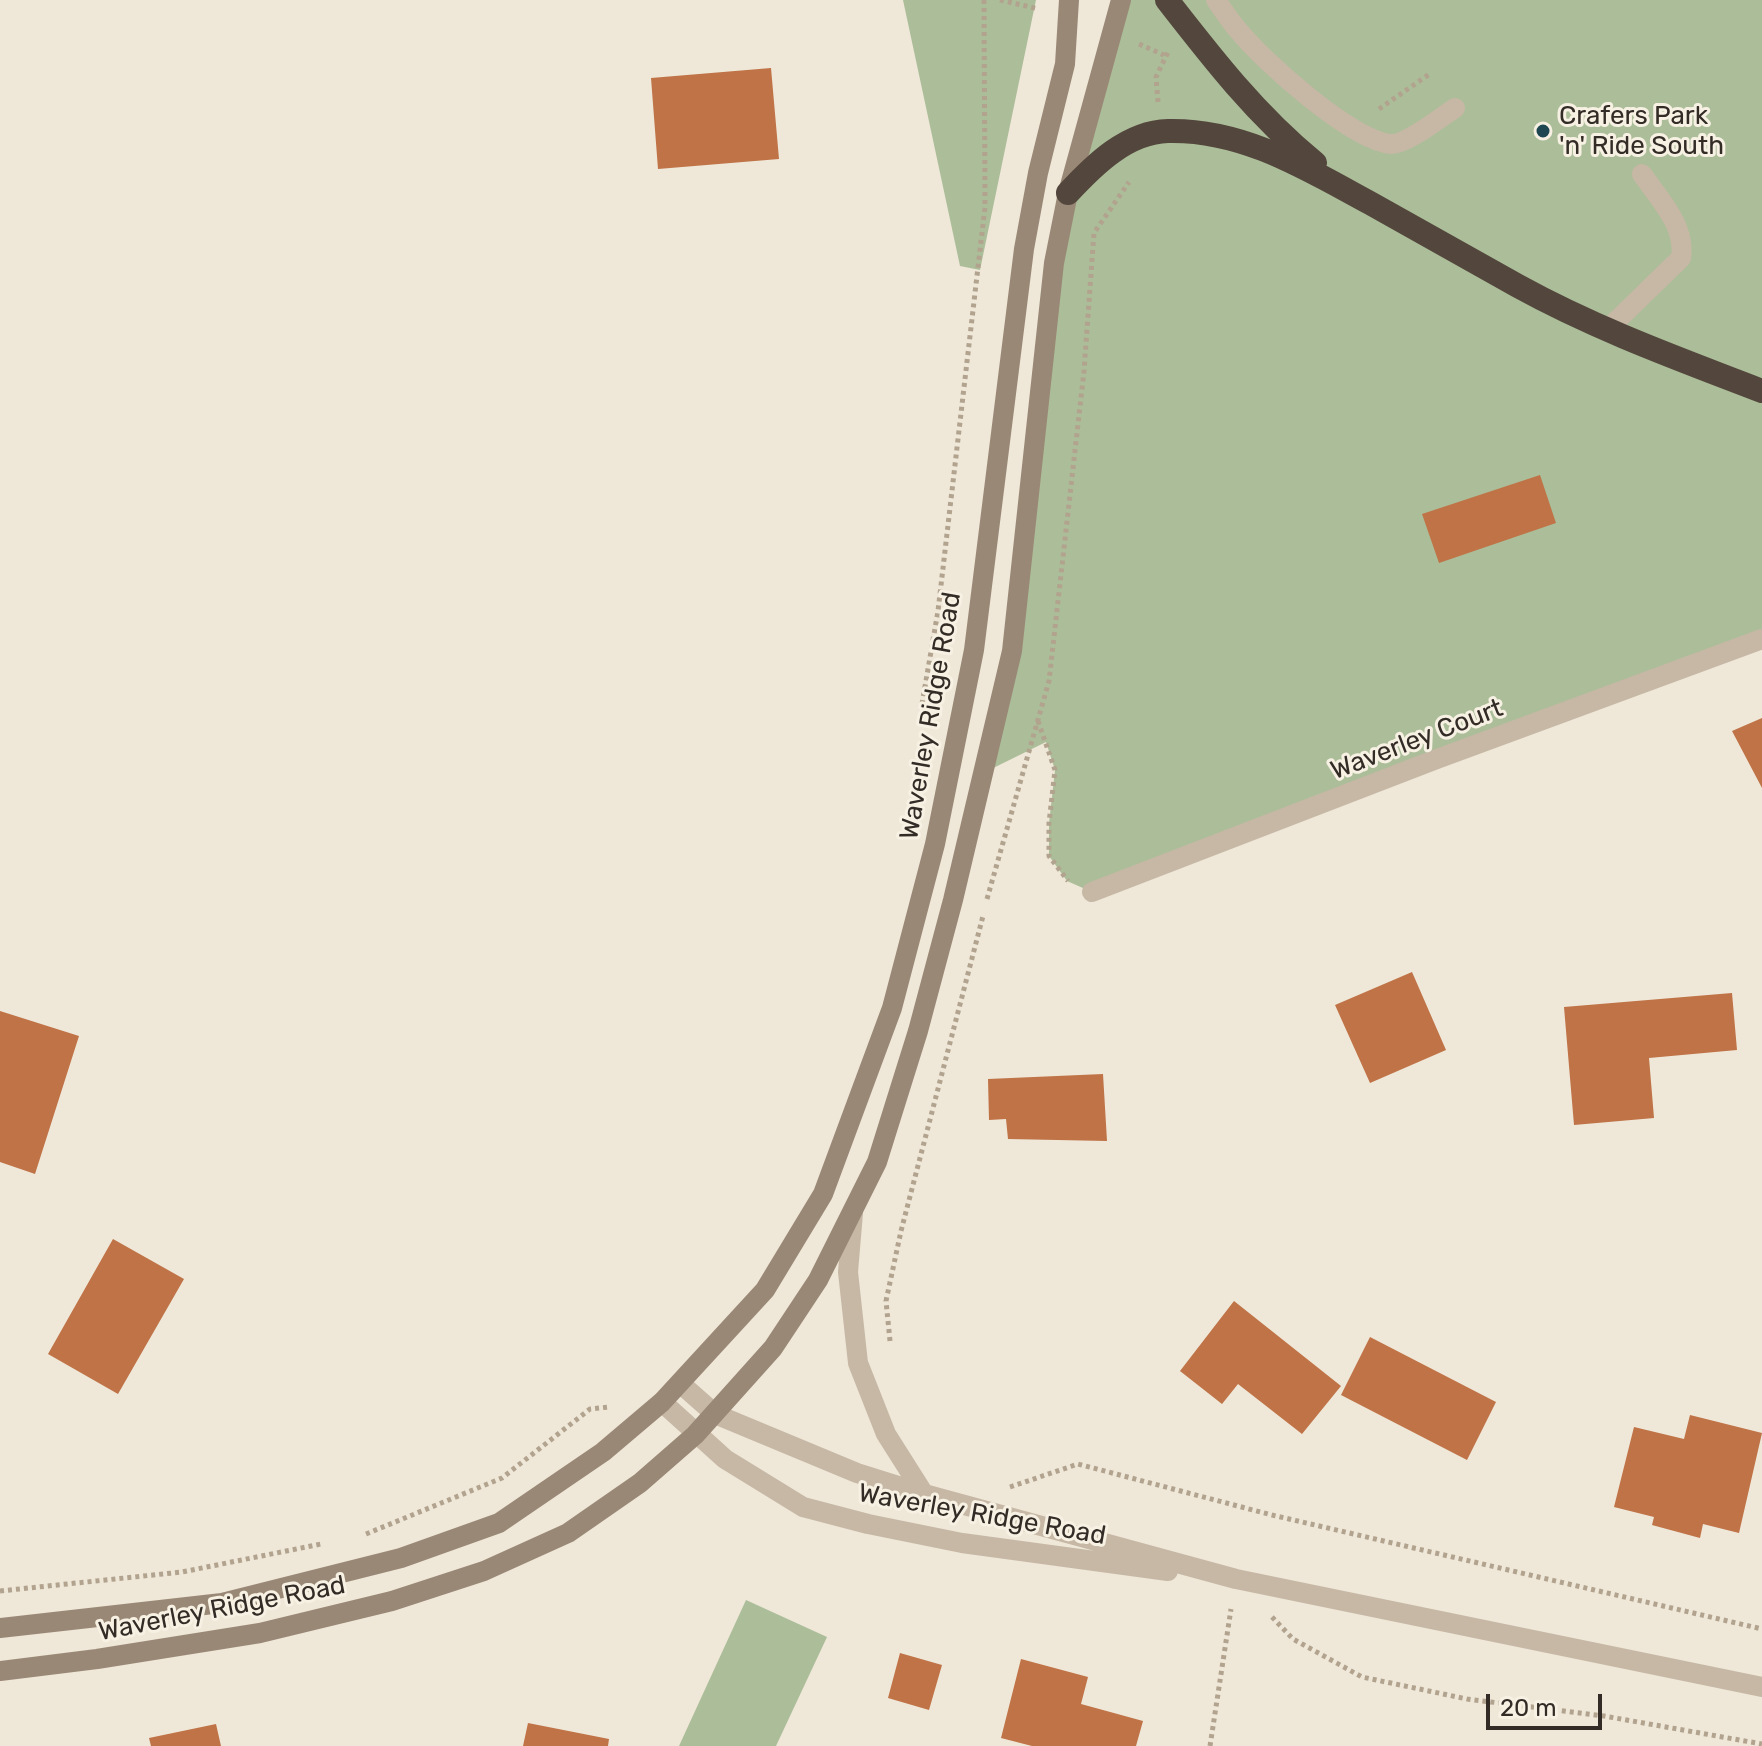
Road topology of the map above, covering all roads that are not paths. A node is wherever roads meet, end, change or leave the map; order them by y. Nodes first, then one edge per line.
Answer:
1 (1069, 0) edge
2 (1121, 0) edge
3 (1167, 0) edge
4 (1216, 0) edge
5 (1455, 108) dead end
6 (1642, 174) dead end
7 (1068, 193) junction
8 (1365, 200) junction
9 (1606, 331) junction
10 (1762, 391) edge
11 (1762, 639) edge
12 (1092, 892) road end
13 (853, 1213) junction
14 (681, 1384) junction
15 (662, 1402) junction
16 (715, 1414) junction
17 (695, 1435) junction
18 (924, 1494) junction
19 (1236, 1579) junction
20 (0, 1628) edge
21 (0, 1671) edge
22 (1762, 1687) edge

1 - 14 main road, Waverley Ridge Road
2 - 7 main road, Waverley Ridge Road
3 - 8 highway
4 - 5 street
6 - 9 street
7 - 8 highway
7 - 13 main road, Waverley Ridge Road
8 - 9 highway
9 - 10 highway
11 - 12 street, Waverley Court
13 - 16 main road, Waverley Ridge Road
13 - 18 street, Waverley Ridge Road
14 - 15 main road, Waverley Ridge Road
14 - 16 street, Waverley Ridge Road
15 - 17 street, Waverley Ridge Road
15 - 20 main road, Waverley Ridge Road
16 - 17 main road, Waverley Ridge Road
16 - 18 street, Waverley Ridge Road
17 - 19 street, Waverley Ridge Road
17 - 21 main road, Waverley Ridge Road
18 - 19 street, Waverley Ridge Road
19 - 22 street, Waverley Ridge Road

